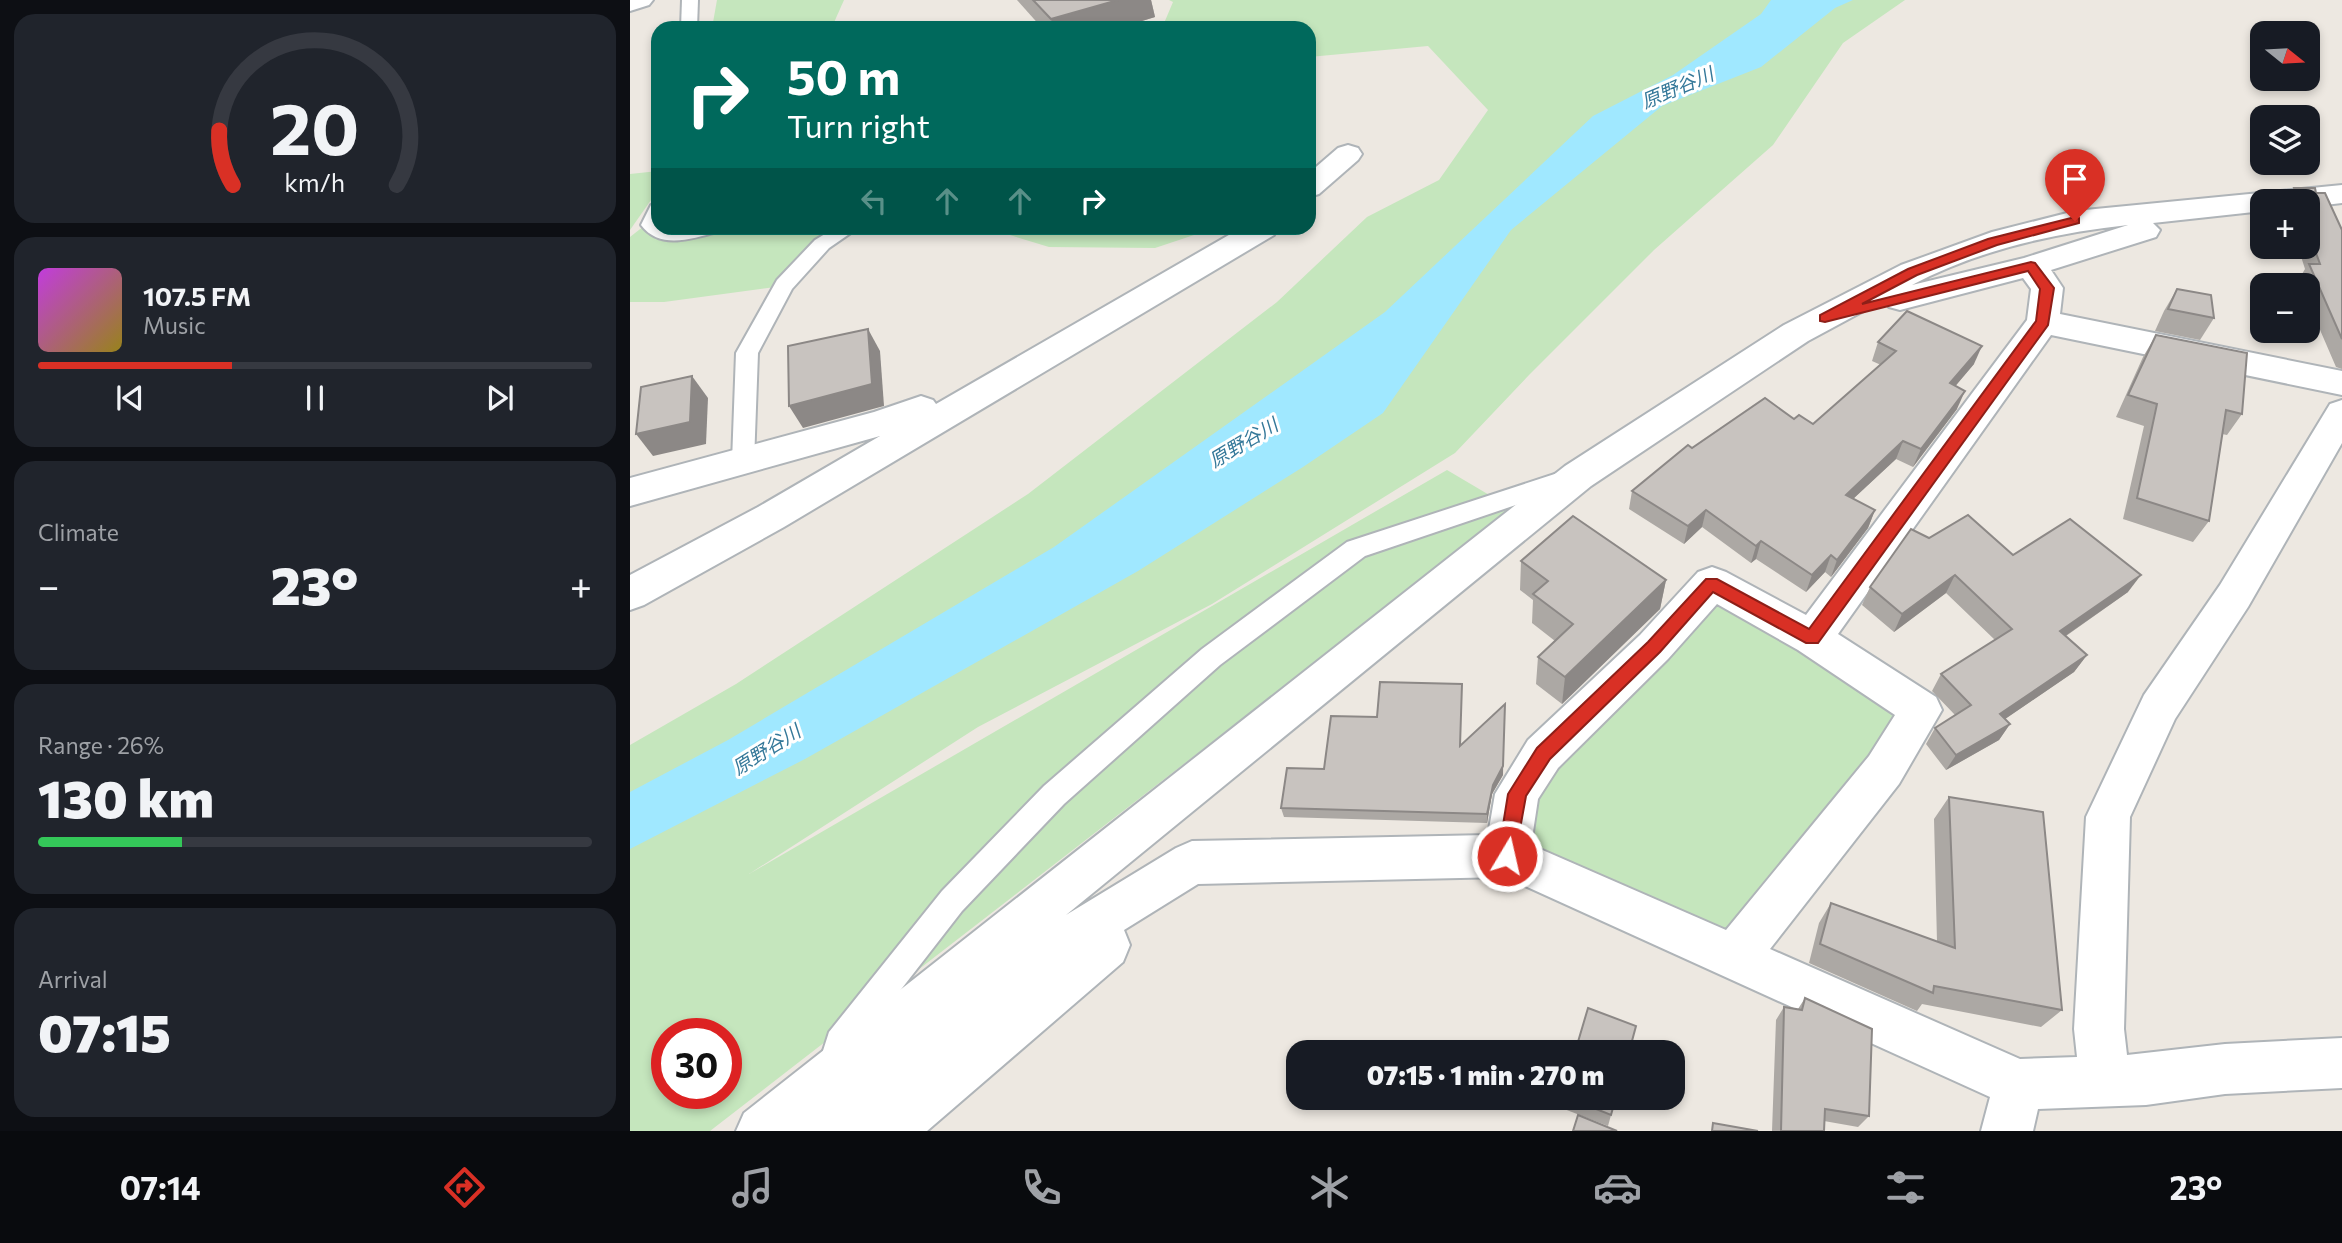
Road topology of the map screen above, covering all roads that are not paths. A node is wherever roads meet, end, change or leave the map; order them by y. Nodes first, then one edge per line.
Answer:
1 (640, 0) edge
2 (690, 0) edge
3 (630, 3) edge
4 (689, 21) edge
5 (1348, 154) dead end
6 (1316, 182) edge
7 (2342, 194) edge
8 (2320, 196) edge
9 (2250, 203) edge
10 (2217, 207) junction
11 (837, 235) edge
12 (1251, 235) edge
13 (2031, 266) junction
14 (1825, 318) junction
15 (2043, 322) junction
16 (1001, 380) junction
17 (2342, 383) edge
18 (2342, 414) edge
19 (743, 462) junction
20 (1578, 476) junction
21 (630, 492) edge
22 (630, 594) edge
23 (1812, 638) junction
24 (1507, 856) junction
25 (1153, 886) junction
26 (1735, 956) junction
27 (2342, 1063) edge
28 (833, 1074) junction
29 (2104, 1082) junction
30 (2013, 1108) edge
31 (762, 1131) edge
32 (827, 1131) edge
33 (887, 1131) edge

1 - 3 street
2 - 4 lane
5 - 6 street
7 - 8 street
9 - 10 street
10 - 13 street
10 - 14 street
11 - 19 lane
12 - 16 street
13 - 14 street
13 - 15 street
14 - 20 street
15 - 17 street
15 - 23 street
16 - 19 street
16 - 22 street
18 - 29 street
19 - 21 street
20 - 28 street
20 - 28 lane
23 - 24 street
23 - 26 street
24 - 25 street
24 - 26 street
25 - 32 street
25 - 33 street
26 - 30 street
27 - 29 street
28 - 31 street
29 - 30 street

